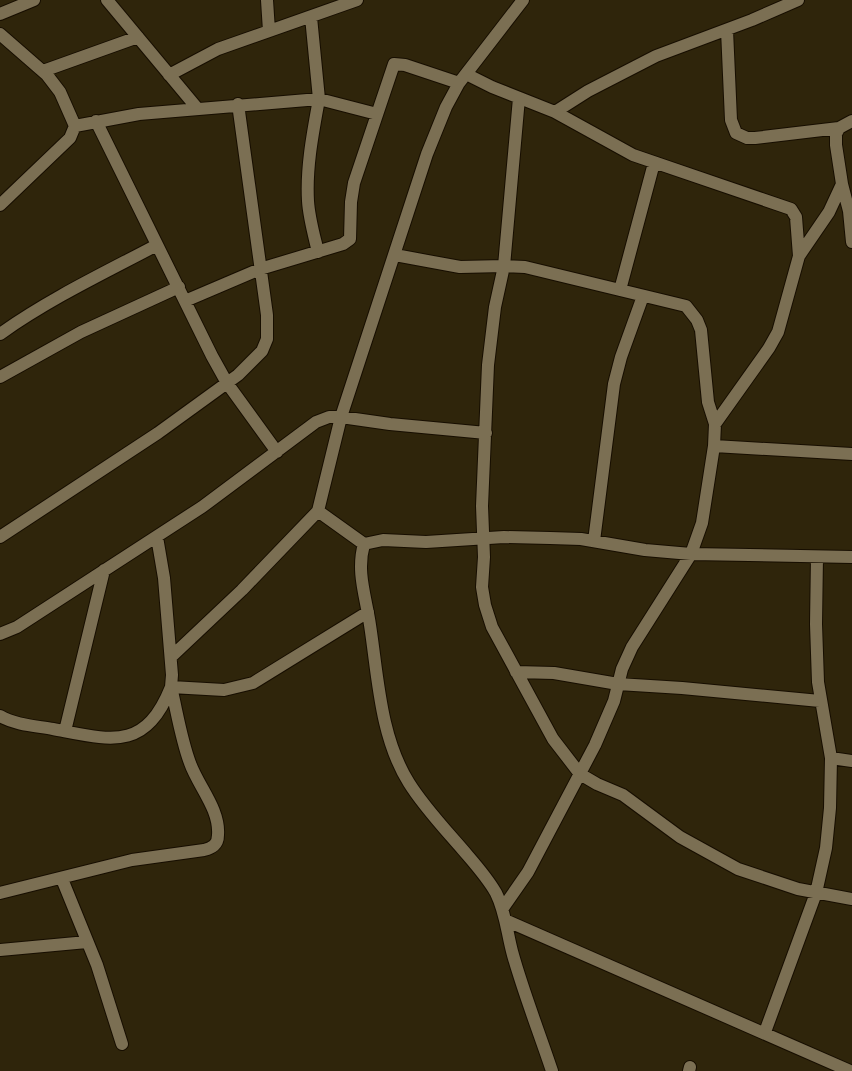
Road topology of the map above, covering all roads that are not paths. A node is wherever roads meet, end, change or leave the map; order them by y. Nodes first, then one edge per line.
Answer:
1 (34, 0) edge
2 (107, 0) edge
3 (267, 0) edge
4 (357, 0) edge
5 (523, 0) edge
6 (798, 0) edge
7 (0, 14) edge
8 (311, 17) junction
9 (727, 30) junction
10 (269, 31) junction
11 (0, 34) edge
12 (138, 37) junction
13 (43, 71) junction
14 (170, 75) junction
15 (463, 78) junction
16 (519, 98) junction
17 (319, 99) junction
18 (238, 104) junction
19 (197, 108) junction
20 (555, 112) junction
21 (376, 114) junction
22 (96, 121) junction
23 (852, 121) edge
24 (75, 126) junction
25 (839, 128) junction
26 (654, 163) junction
27 (842, 184) junction
28 (0, 205) edge
29 (852, 242) edge
30 (157, 245) junction
31 (318, 252) junction
32 (395, 255) junction
33 (799, 256) junction
34 (504, 266) junction
35 (260, 269) junction
36 (179, 287) junction
37 (620, 290) junction
38 (643, 296) junction
39 (185, 301) junction
40 (0, 334) edge
41 (0, 377) edge
42 (227, 383) junction
43 (341, 417) junction
44 (715, 424) junction
45 (486, 433) junction
46 (714, 446) junction
47 (277, 452) junction
48 (852, 454) edge
49 (318, 511) junction
50 (0, 537) edge
51 (157, 537) junction
52 (484, 538) junction
53 (594, 541) junction
54 (364, 544) junction
55 (691, 554) junction
56 (817, 556) junction
57 (852, 557) edge
58 (104, 570) junction
59 (368, 612) junction
60 (0, 634) edge
61 (171, 657) junction
62 (516, 672) junction
63 (618, 684) junction
64 (171, 687) junction
65 (820, 701) junction
66 (0, 716) edge
67 (65, 731) junction
68 (831, 758) junction
69 (852, 761) edge
70 (580, 774) junction
71 (62, 879) junction
72 (0, 893) edge
73 (816, 893) junction
74 (852, 899) edge
75 (504, 914) junction
76 (87, 942) junction
77 (0, 950) edge
78 (765, 1032) junction
79 (122, 1044) dead end
80 (552, 1071) edge
81 (850, 1071) edge

1 - 7 street
2 - 12 street
3 - 10 street
4 - 8 street
5 - 15 street
6 - 9 street
8 - 10 street
8 - 17 street
9 - 20 street
9 - 25 street
10 - 14 street
11 - 13 street
12 - 13 street
12 - 14 street
13 - 24 street
14 - 19 street
15 - 16 street
15 - 21 street
15 - 32 street
16 - 20 street
16 - 34 street
17 - 18 street
17 - 21 street
17 - 31 street
18 - 19 street
18 - 35 street
19 - 22 street
20 - 26 street
21 - 31 street
22 - 24 street
22 - 30 street
23 - 25 street
24 - 28 street
25 - 27 street
26 - 33 street
26 - 37 street
27 - 29 street
27 - 33 street
30 - 36 street
30 - 40 street
31 - 35 street
32 - 34 street
32 - 43 street
33 - 44 street
34 - 37 street
34 - 45 street
35 - 39 street
35 - 42 street
36 - 39 street
36 - 41 street
37 - 38 street
38 - 44 street
38 - 53 street
39 - 42 street
42 - 47 street
42 - 50 street
43 - 45 street
43 - 47 street
43 - 49 street
44 - 46 street
45 - 52 street
46 - 48 street
46 - 55 street
47 - 51 street
49 - 54 street
49 - 61 street
51 - 58 street
51 - 61 street
52 - 53 street
52 - 54 street
52 - 62 street
53 - 55 street
54 - 59 street
55 - 56 street
55 - 63 street
56 - 57 street
56 - 65 street
58 - 60 street
58 - 67 street
59 - 64 street
59 - 75 street
61 - 64 street
62 - 63 street
62 - 70 street
63 - 65 street
63 - 70 street
64 - 67 street
64 - 71 street
65 - 68 street
66 - 67 street
68 - 69 street
68 - 73 street
70 - 73 street
70 - 75 street
71 - 72 street
71 - 76 street
73 - 74 street
73 - 78 street
75 - 78 street
75 - 80 street
76 - 77 street
76 - 79 street
78 - 81 street

